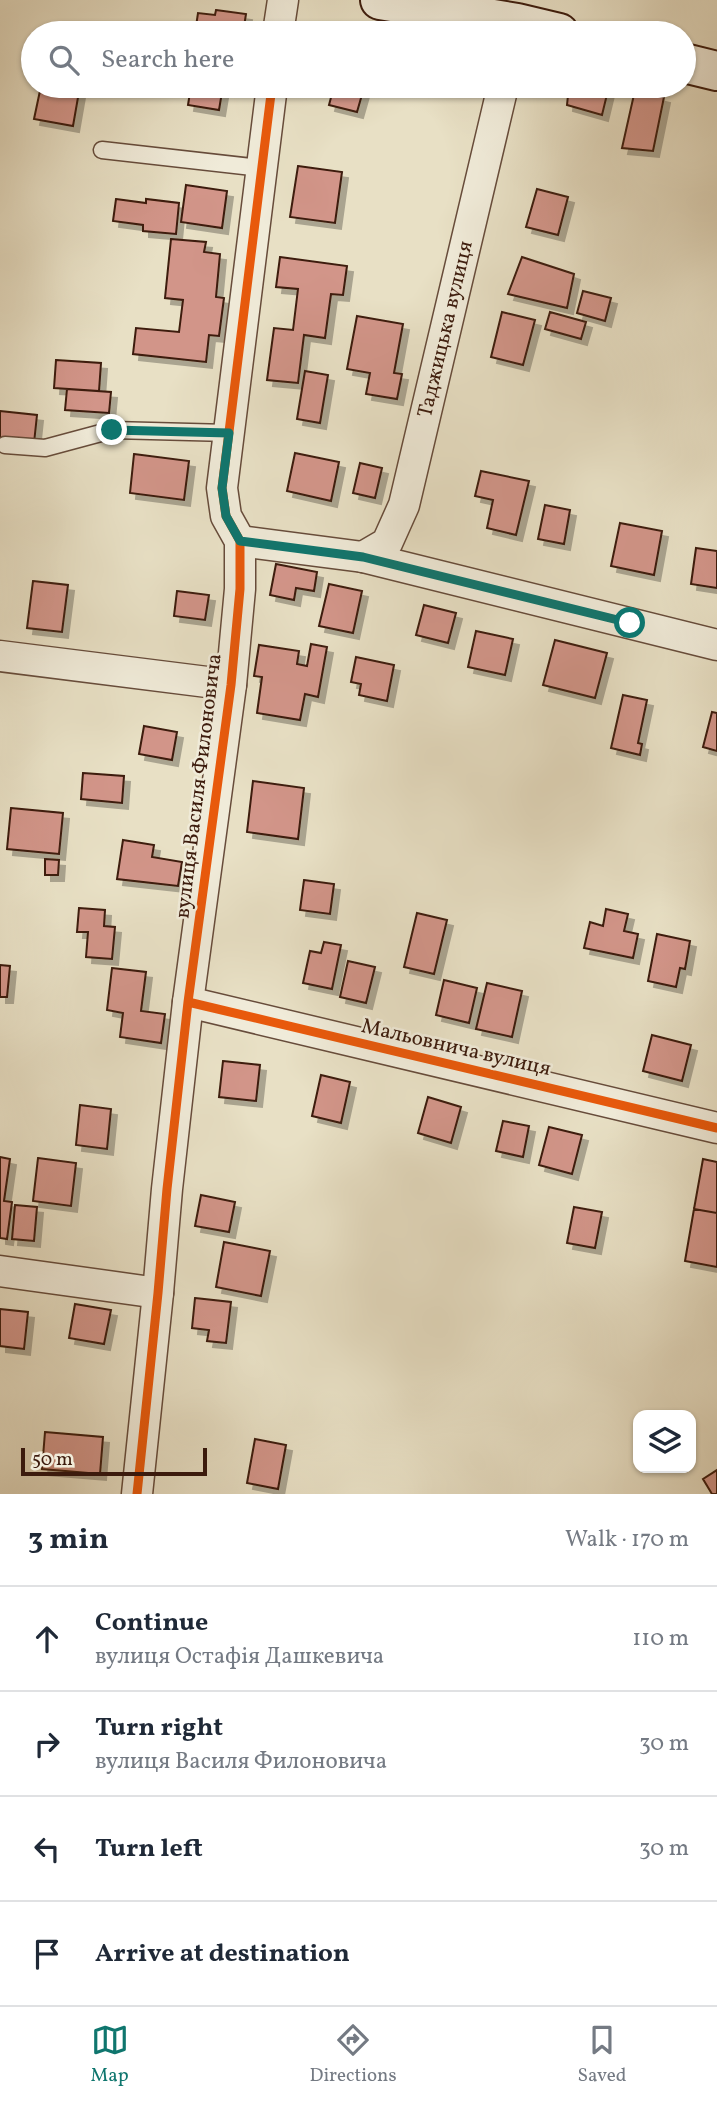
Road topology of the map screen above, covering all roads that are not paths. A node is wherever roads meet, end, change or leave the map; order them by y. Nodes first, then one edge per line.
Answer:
1 (283, 0) edge
2 (380, 0) edge
3 (519, 19) edge
4 (280, 21) edge
5 (696, 66) edge
6 (717, 71) edge
7 (270, 98) edge
8 (500, 98) edge
9 (102, 150) dead end
10 (261, 168) junction
11 (229, 433) junction
12 (5, 445) dead end
13 (240, 541) junction
14 (363, 557) junction
15 (717, 645) edge
16 (0, 656) edge
17 (231, 685) junction
18 (188, 1002) junction
19 (717, 1128) edge
20 (0, 1271) edge
21 (158, 1293) junction
22 (137, 1494) edge

1 - 4 street
2 - 3 street
5 - 6 street
7 - 10 street, вулиця Василя Филоновича
8 - 14 street, Таджицька вулиця
9 - 10 lane
10 - 11 street, вулиця Василя Филоновича
11 - 12 lane
11 - 13 street, вулиця Василя Филоновича
13 - 14 street
13 - 17 street, вулиця Василя Филоновича
14 - 15 street
16 - 17 street
17 - 18 street, вулиця Василя Филоновича
18 - 19 street, Мальовнича вулиця
18 - 21 street, вулиця Василя Филоновича
20 - 21 street
21 - 22 street, вулиця Василя Филоновича

